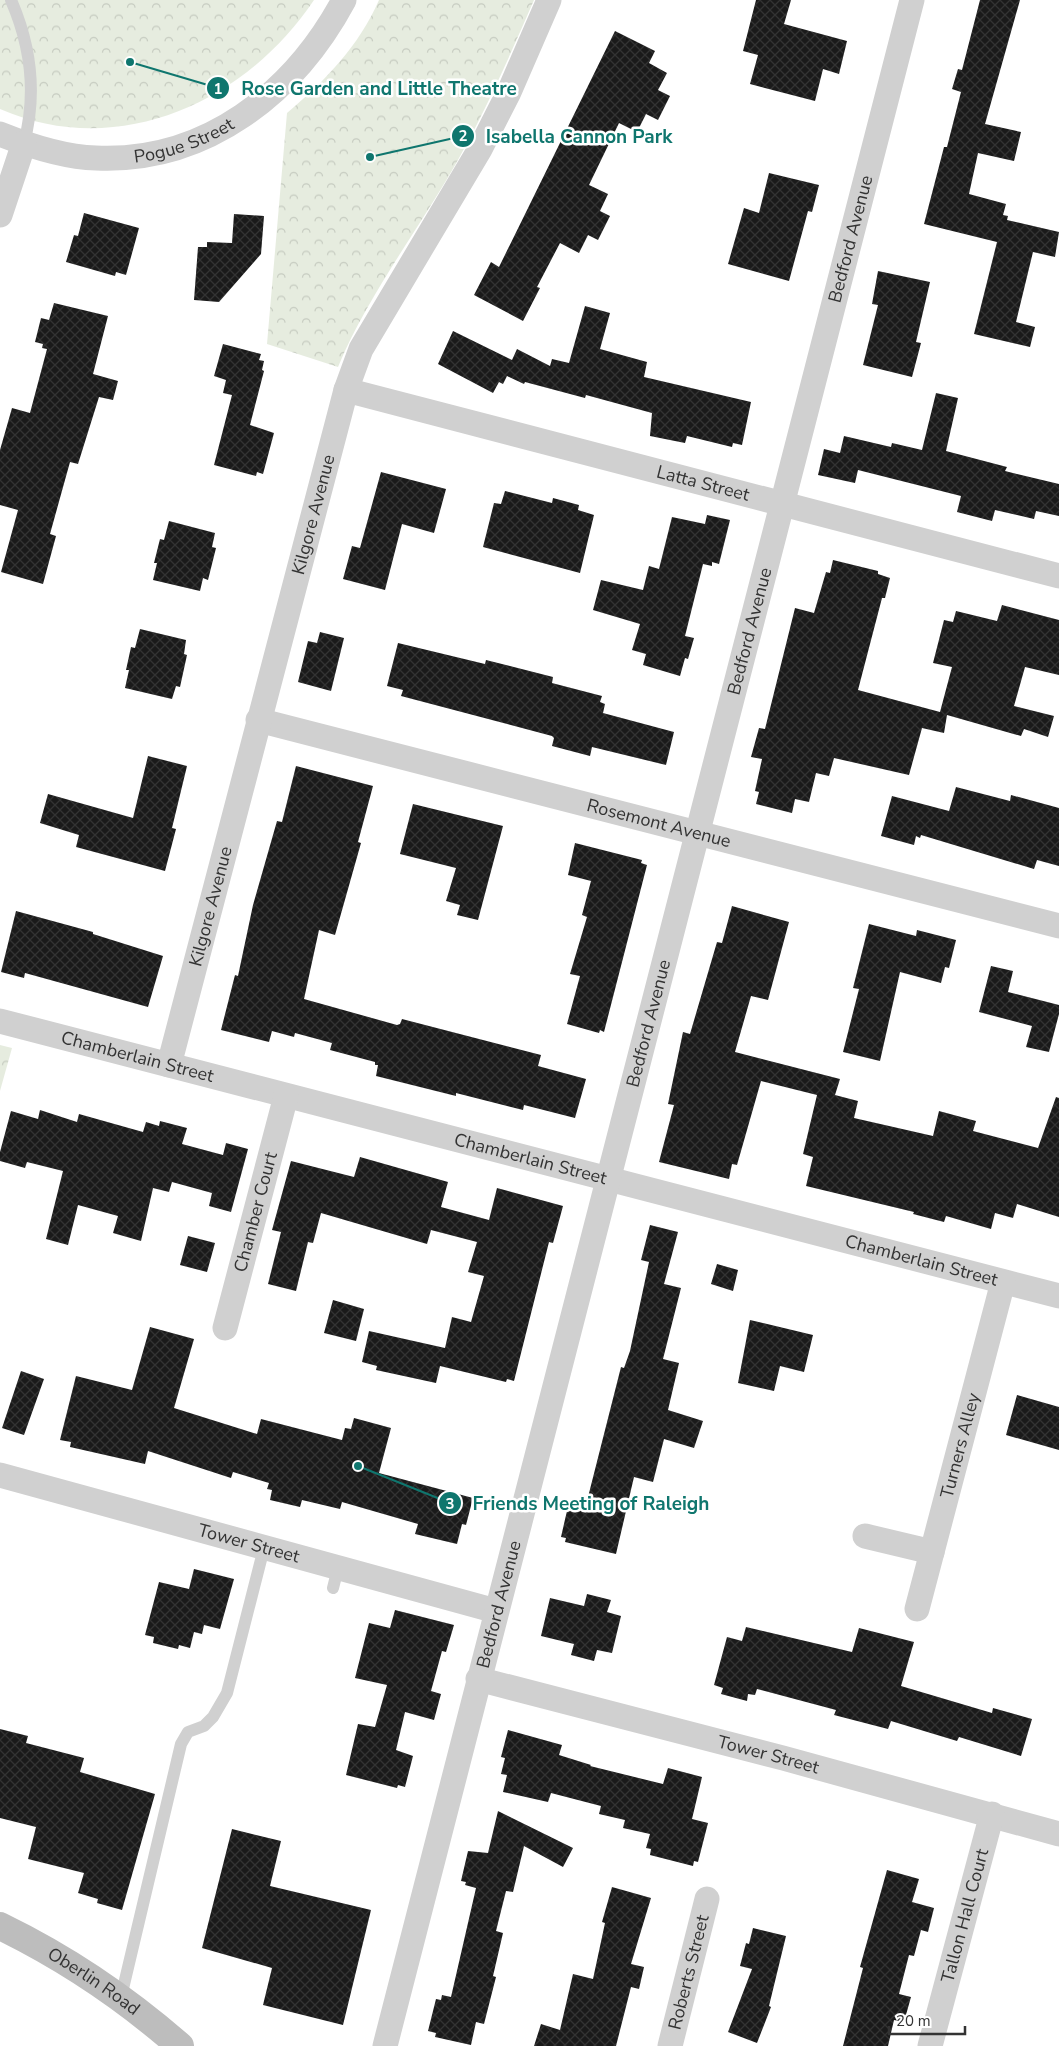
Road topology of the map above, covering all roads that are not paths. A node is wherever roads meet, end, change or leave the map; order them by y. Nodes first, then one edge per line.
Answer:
1 (11, 0) edge
2 (344, 0) edge
3 (549, 0) edge
4 (912, 0) edge
5 (0, 134) edge
6 (24, 143) junction
7 (0, 215) edge
8 (346, 390) junction
9 (782, 505) junction
10 (1059, 576) edge
11 (258, 720) junction
12 (699, 833) junction
13 (1059, 926) edge
14 (0, 1021) edge
15 (169, 1065) junction
16 (286, 1096) junction
17 (608, 1180) junction
18 (1003, 1282) junction
19 (1059, 1296) edge
20 (225, 1328) dead end
21 (0, 1475) edge
22 (865, 1536) dead end
23 (264, 1548) junction
24 (932, 1552) junction
25 (917, 1609) dead end
26 (496, 1611) junction
27 (478, 1679) junction
28 (992, 1814) junction
29 (1059, 1834) edge
30 (707, 1899) dead end
31 (0, 1926) edge
32 (121, 1997) junction
33 (180, 2046) edge
34 (385, 2046) edge
35 (670, 2046) edge
36 (930, 2046) edge

1 - 6 lane
2 - 6 street, Pogue Street
3 - 8 street, Kilgore Avenue
4 - 9 street, Bedford Avenue
5 - 6 street, Pogue Street
6 - 7 street
8 - 9 street, Latta Street
8 - 11 street, Kilgore Avenue
9 - 10 street, Latta Street
9 - 12 street, Bedford Avenue
11 - 12 street, Rosemont Avenue
11 - 15 street, Kilgore Avenue
12 - 13 street, Rosemont Avenue
12 - 17 street, Bedford Avenue
14 - 15 street, Chamberlain Street
15 - 16 street, Chamberlain Street
16 - 17 street, Chamberlain Street
16 - 20 street, Chamber Court
17 - 18 street, Chamberlain Street
17 - 26 street, Bedford Avenue
18 - 19 street, Chamberlain Street
18 - 24 street, Turners Alley
21 - 23 street, Tower Street
22 - 24 street
23 - 26 street, Tower Street
23 - 32 lane
24 - 25 street, Turners Alley
26 - 27 street, Bedford Avenue
27 - 28 street, Tower Street
27 - 34 street, Bedford Avenue
28 - 29 street, Tower Street
28 - 36 street, Tallon Hall Court
30 - 35 street, Roberts Street
31 - 32 main road, Oberlin Road
32 - 33 main road, Oberlin Road

